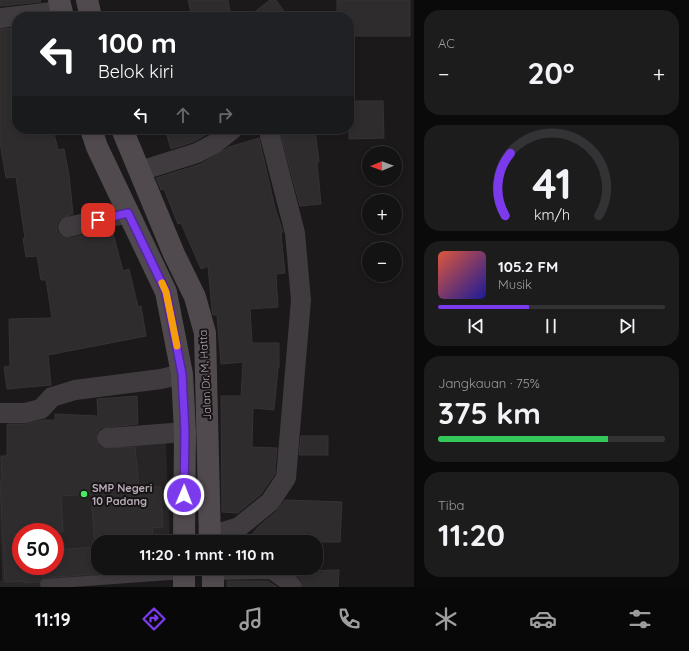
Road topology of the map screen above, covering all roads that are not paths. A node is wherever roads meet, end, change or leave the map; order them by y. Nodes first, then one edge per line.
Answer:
1 (87, 0) edge
2 (61, 9) edge
3 (41, 12) edge
4 (90, 12) edge
5 (12, 16) edge
6 (0, 18) edge
7 (93, 134) edge
8 (124, 134) edge
9 (227, 134) edge
10 (270, 136) dead end
11 (140, 171) junction
12 (128, 213) junction
13 (68, 227) dead end
14 (182, 374) junction
15 (0, 413) edge
16 (185, 432) junction
17 (107, 438) dead end
18 (184, 535) edge
19 (210, 535) edge
20 (220, 535) edge
21 (280, 575) edge
22 (184, 576) edge
23 (45, 584) dead end
24 (292, 587) edge

1 - 4 main road
2 - 3 street
5 - 6 street
7 - 12 main road, Jalan Dr. M. Hatta
8 - 11 main road, Jalan Dr. M. Hatta
9 - 11 street
10 - 20 street
11 - 19 main road, Jalan Dr. M. Hatta
12 - 13 street
12 - 14 main road, Jalan Dr. M. Hatta
14 - 15 street
14 - 16 main road, Jalan Dr. M. Hatta
16 - 17 street
16 - 18 main road, Jalan Dr. M. Hatta
21 - 24 street
22 - 23 lane

